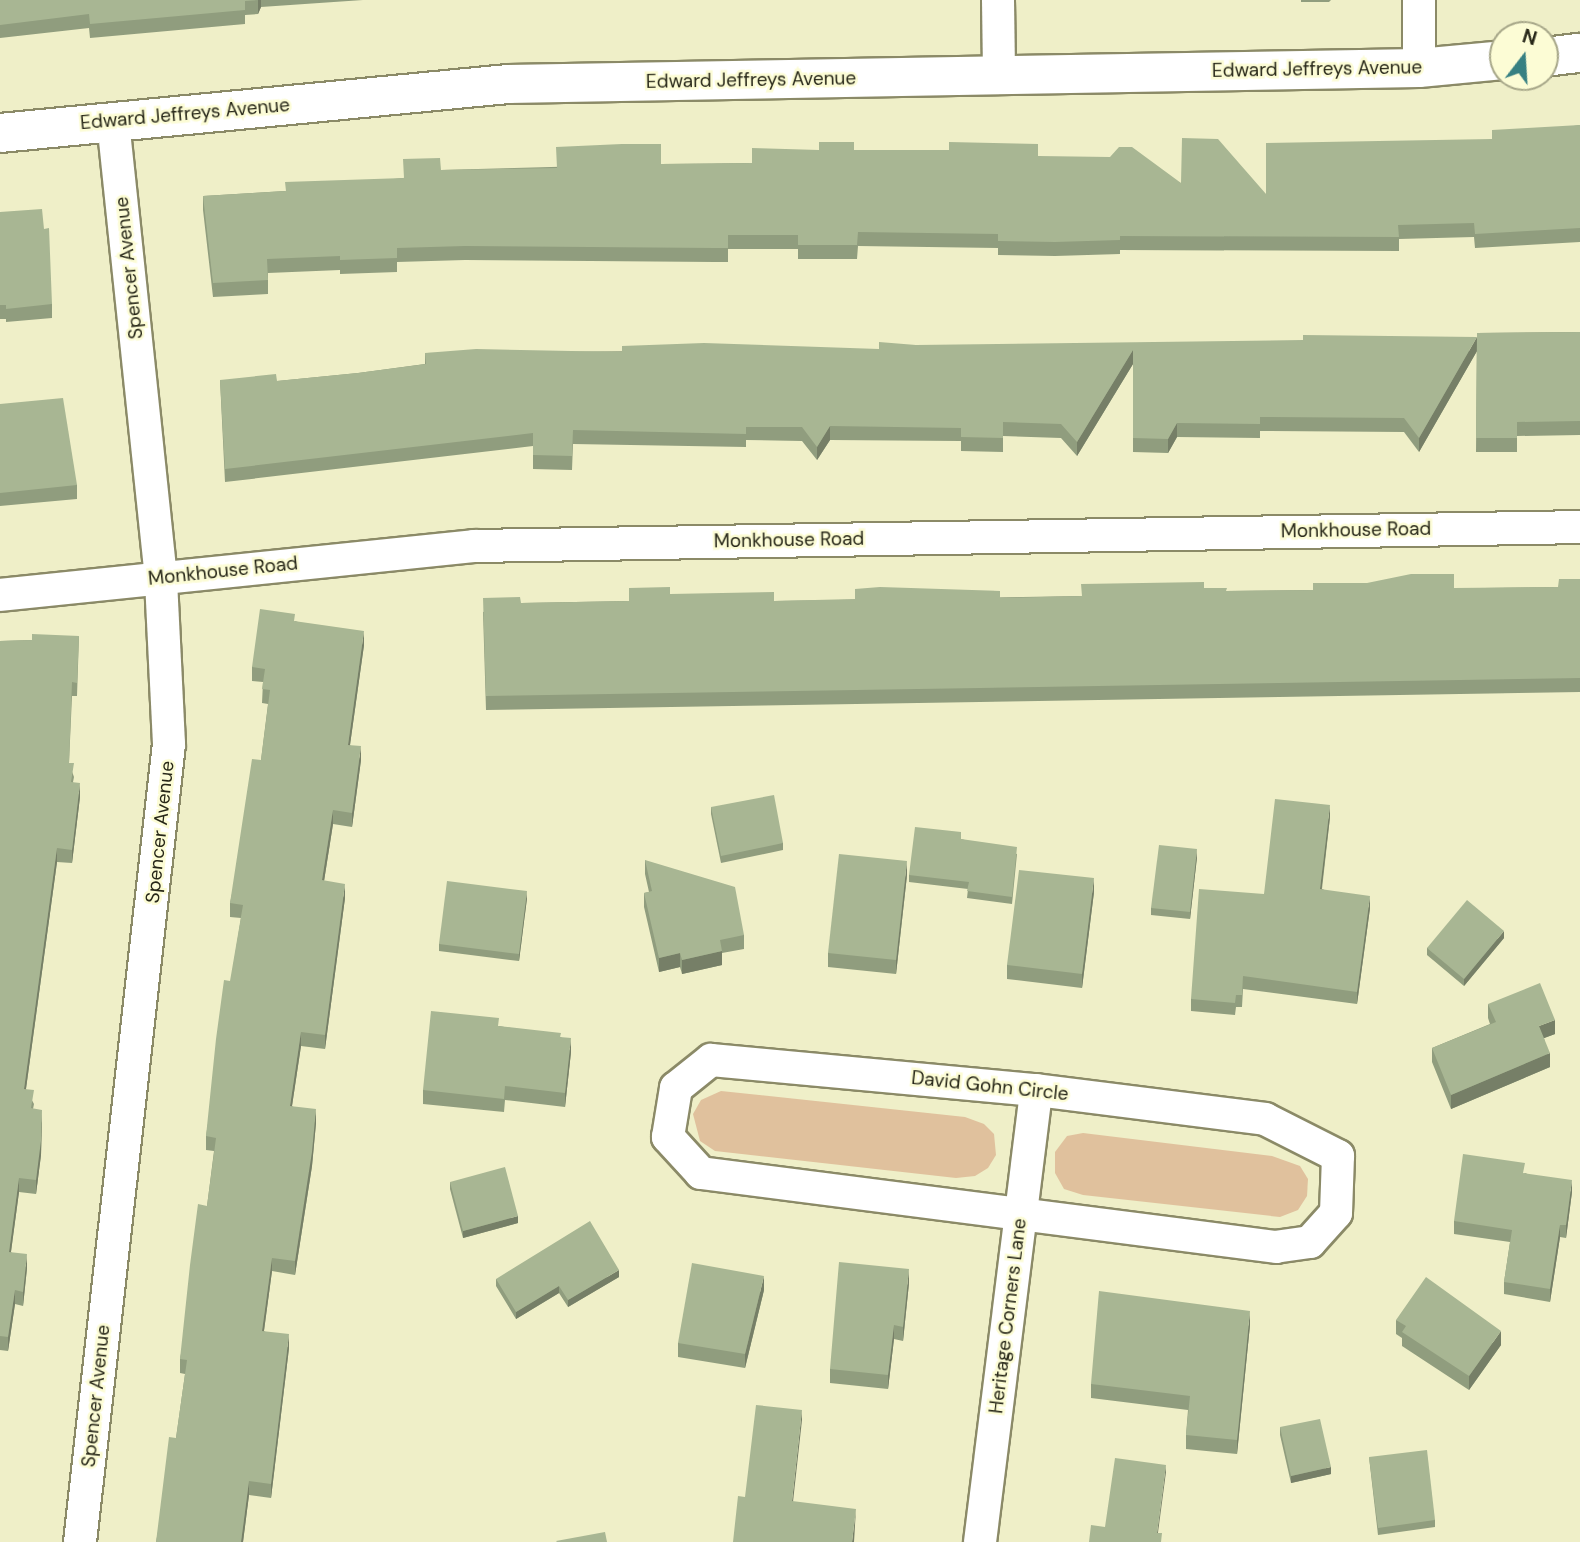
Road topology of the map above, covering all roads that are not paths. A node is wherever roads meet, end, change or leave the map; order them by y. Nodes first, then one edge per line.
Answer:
1 (998, 0) edge
2 (1419, 0) edge
3 (1580, 53) edge
4 (1559, 55) edge
5 (1489, 61) edge
6 (1419, 68) junction
7 (999, 76) junction
8 (113, 121) junction
9 (0, 133) edge
10 (1580, 527) edge
11 (161, 578) junction
12 (0, 595) edge
13 (1036, 1090) junction
14 (1021, 1211) junction
15 (80, 1542) edge
16 (980, 1542) edge

1 - 7 street
2 - 6 street
3 - 4 street
5 - 6 street, Edward Jeffreys Avenue
6 - 7 street, Edward Jeffreys Avenue
7 - 8 street, Edward Jeffreys Avenue
8 - 9 street, Edward Jeffreys Avenue
8 - 11 street, Spencer Avenue
10 - 11 street, Monkhouse Road
11 - 12 street, Monkhouse Road
11 - 15 street, Spencer Avenue
13 - 14 street, Heritage Corners Lane
13 - 14 street, David Gohn Circle
13 - 14 street, David Gohn Circle
14 - 16 street, Heritage Corners Lane

